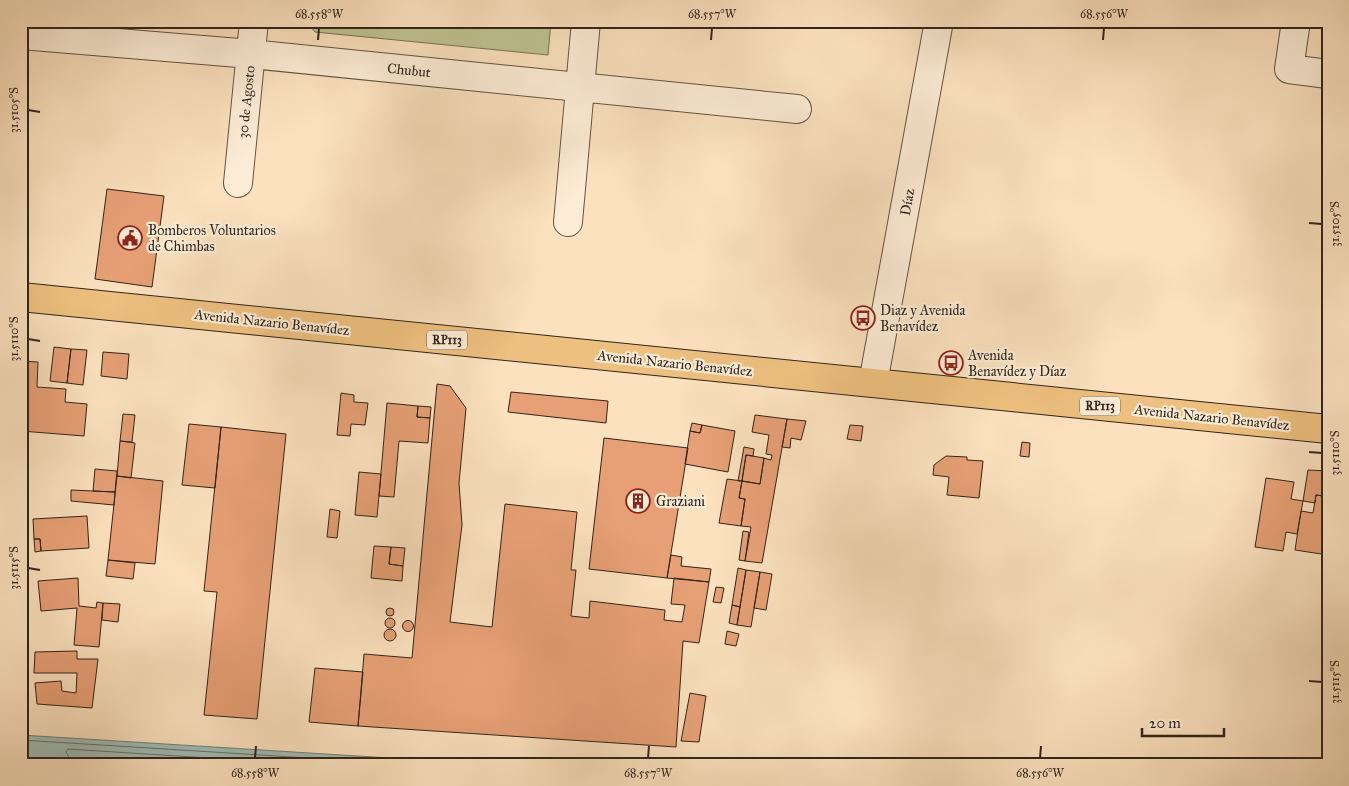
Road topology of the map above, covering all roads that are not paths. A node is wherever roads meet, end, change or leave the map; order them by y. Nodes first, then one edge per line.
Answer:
1 (254, 21) edge
2 (586, 21) edge
3 (939, 21) edge
4 (1296, 21) edge
5 (21, 35) edge
6 (251, 54) junction
7 (1328, 74) edge
8 (580, 86) junction
9 (797, 109) dead end
10 (238, 183) dead end
11 (568, 222) dead end
12 (21, 297) edge
13 (873, 383) junction
14 (1328, 429) edge

1 - 6 street, 30 de Agosto
2 - 8 street
3 - 13 street, Díaz
4 - 7 street
5 - 6 street, Chubut
6 - 8 street, Chubut
6 - 10 street, 30 de Agosto
8 - 9 street, Chubut
8 - 11 street
12 - 13 main road, Avenida Nazario Benavídez / RP113
13 - 14 main road, Avenida Nazario Benavídez / RP113

